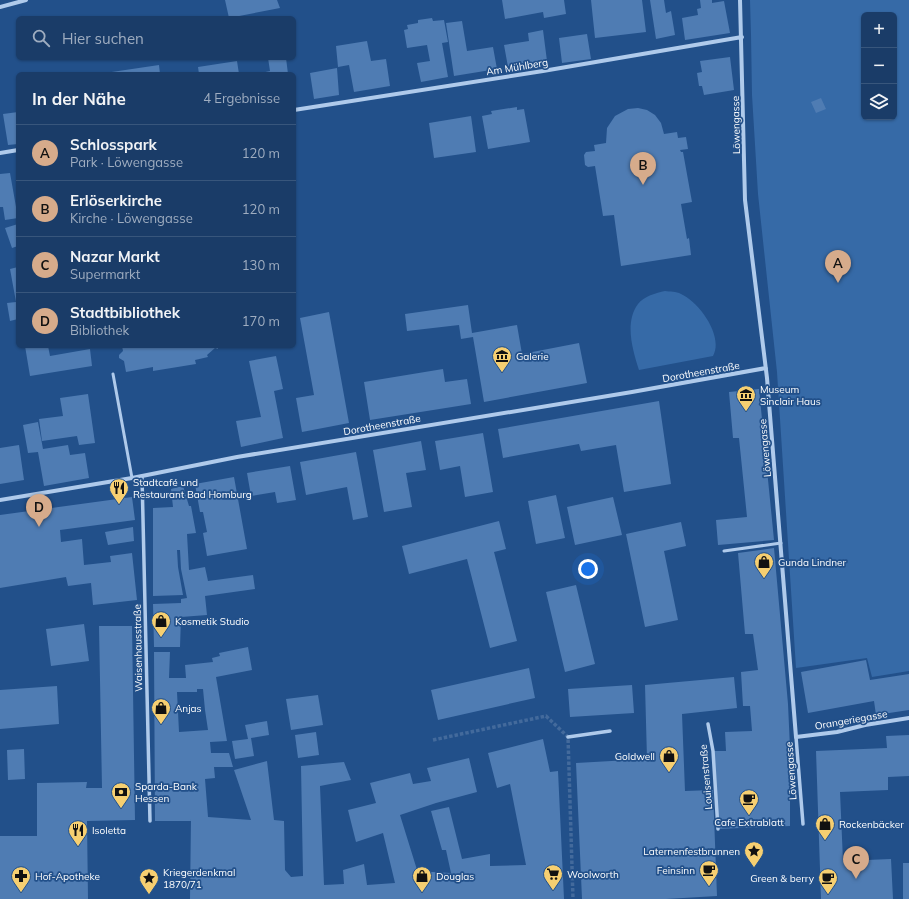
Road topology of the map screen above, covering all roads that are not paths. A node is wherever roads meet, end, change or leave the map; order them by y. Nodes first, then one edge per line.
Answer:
1 (26, 0) edge
2 (740, 0) edge
3 (0, 7) edge
4 (742, 37) junction
5 (296, 110) edge
6 (16, 150) edge
7 (0, 153) edge
8 (766, 368) junction
9 (113, 374) dead end
10 (142, 476) junction
11 (132, 478) junction
12 (0, 500) edge
13 (781, 543) junction
14 (724, 551) dead end
15 (909, 718) edge
16 (708, 724) dead end
17 (610, 731) dead end
18 (568, 737) dead end
19 (796, 737) junction
20 (150, 821) dead end
21 (803, 824) dead end
22 (718, 829) dead end

1 - 3 street
2 - 4 street, Löwengasse
4 - 5 street, Am Mühlberg
4 - 8 street, Löwengasse
6 - 7 street
8 - 10 street, Dorotheenstraße
8 - 13 street, Löwengasse
9 - 11 lane
10 - 11 street, Dorotheenstraße
10 - 20 street, Waisenhausstraße
11 - 12 street, Dorotheenstraße
13 - 14 lane
13 - 19 street, Löwengasse
15 - 19 street, Orangeriegasse
16 - 22 street, Louisenstraße
17 - 18 street
19 - 21 street, Löwengasse

